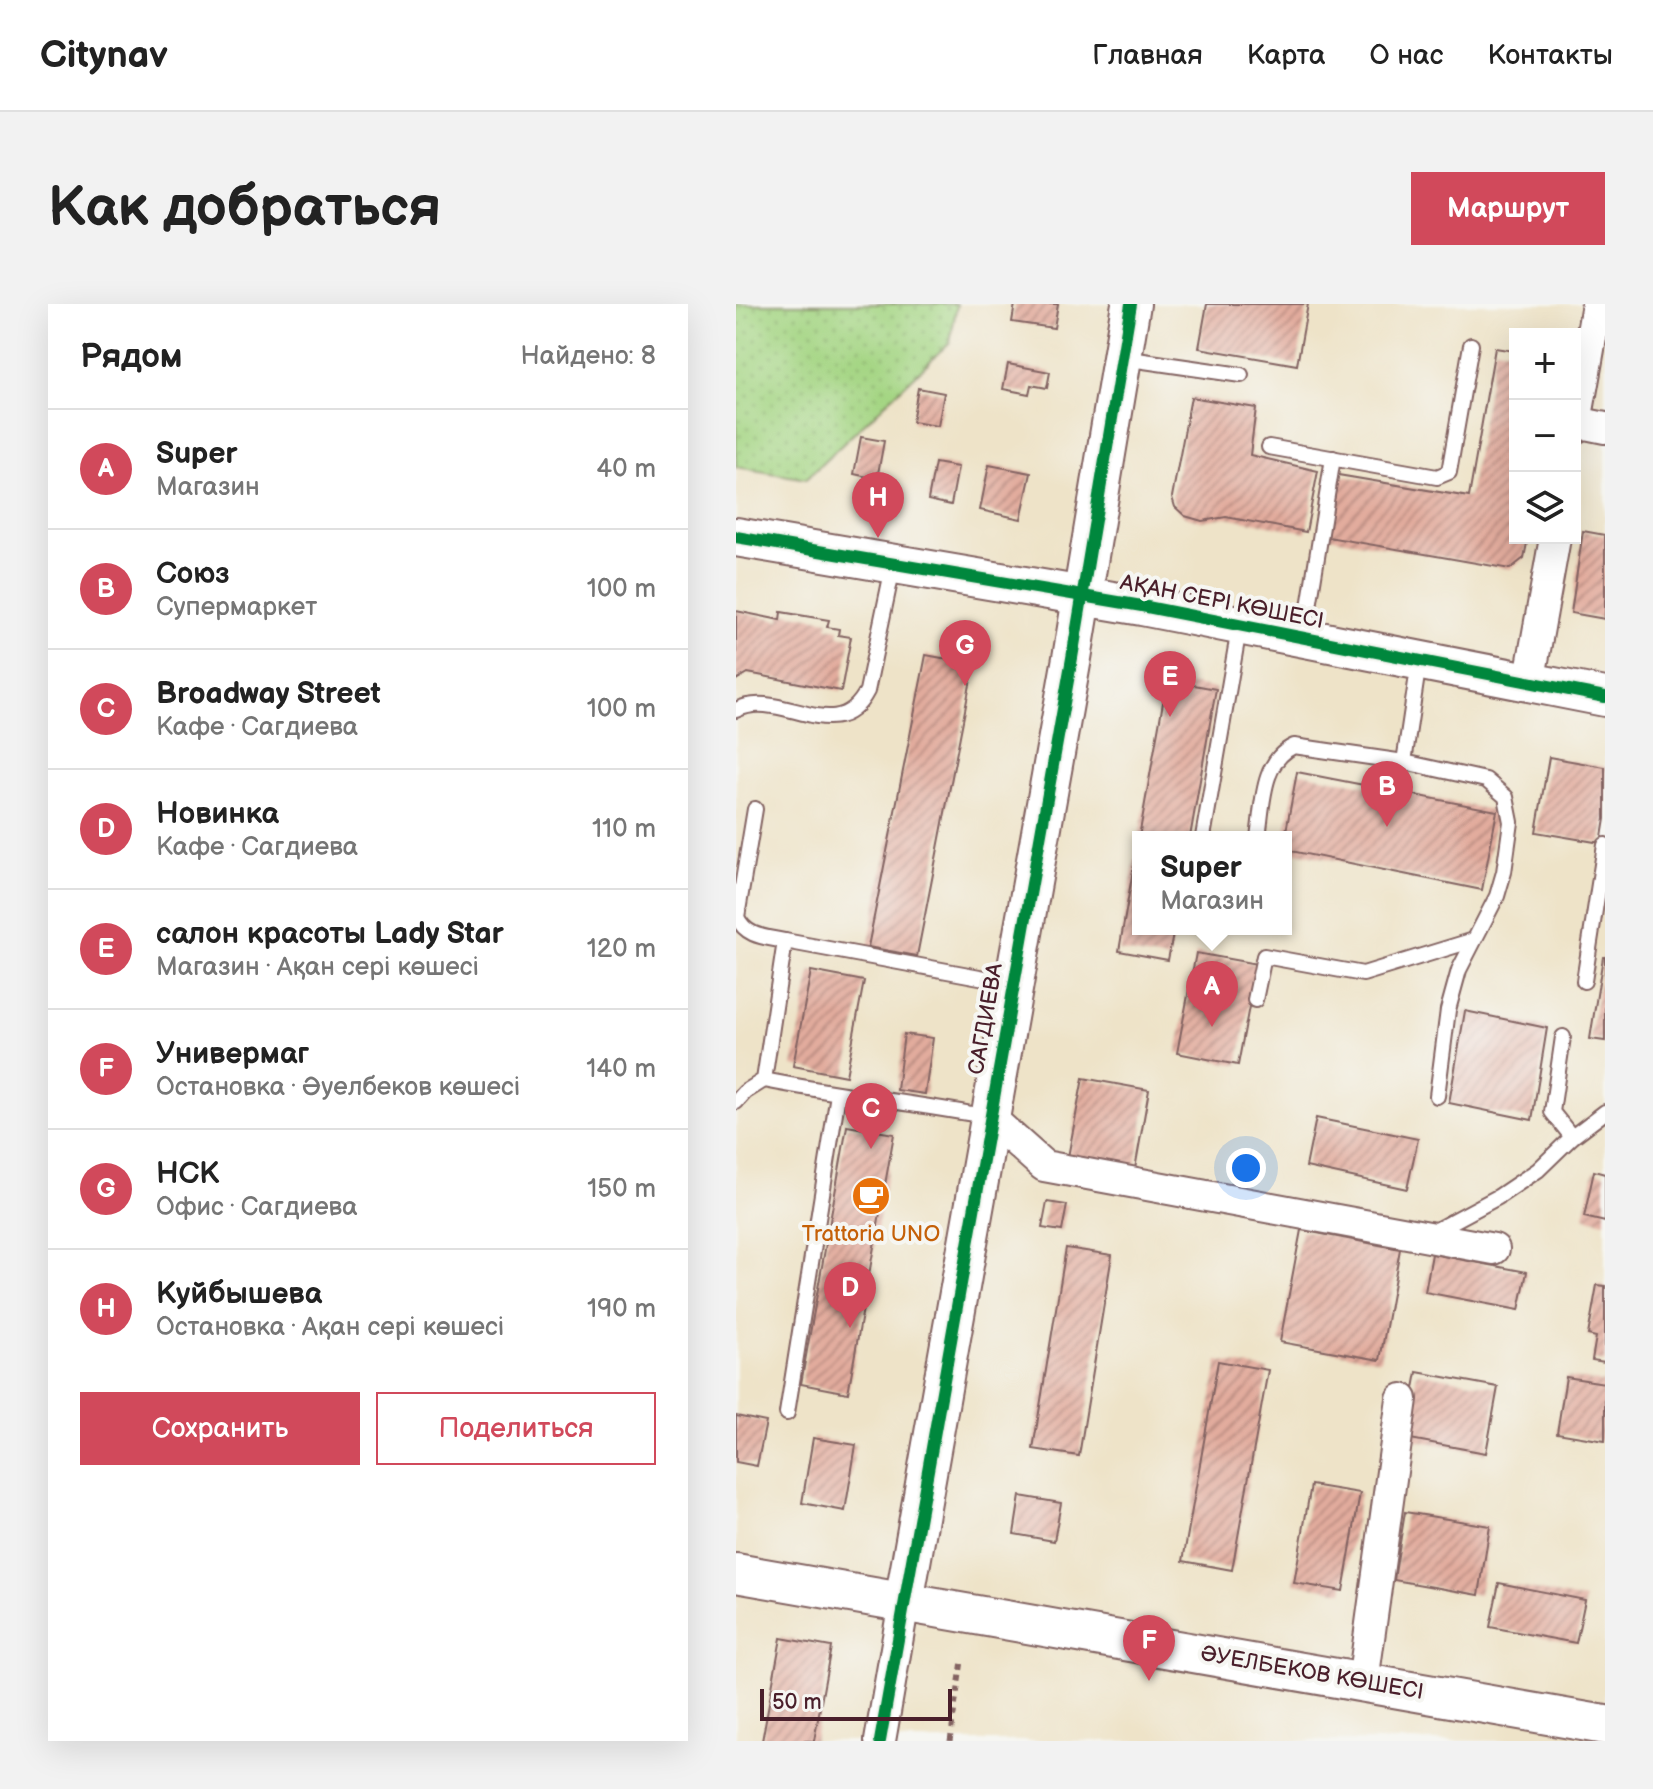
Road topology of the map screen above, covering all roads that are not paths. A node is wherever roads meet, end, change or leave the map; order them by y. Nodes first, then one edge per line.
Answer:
1 (1131, 304) edge
2 (1597, 304) edge
3 (1471, 345) dead end
4 (1122, 358) junction
5 (1241, 375) dead end
6 (1580, 400) edge
7 (1581, 423) edge
8 (1605, 428) edge
9 (1269, 447) dead end
10 (1333, 458) junction
11 (736, 537) edge
12 (1554, 544) edge
13 (894, 562) junction
14 (1082, 595) junction
15 (1240, 625) junction
16 (1304, 638) junction
17 (1419, 661) junction
18 (1529, 683) junction
19 (1605, 697) edge
20 (736, 710) edge
21 (1404, 762) junction
22 (755, 809) dead end
23 (1204, 831) edge
24 (1259, 831) edge
25 (1605, 845) edge
26 (1474, 940) junction
27 (785, 941) junction
28 (1584, 981) dead end
29 (1013, 983) junction
30 (1255, 1000) dead end
31 (1563, 1037) dead end
32 (764, 1080) junction
33 (838, 1094) junction
34 (1437, 1096) dead end
35 (736, 1102) edge
36 (1605, 1112) edge
37 (989, 1117) junction
38 (1572, 1137) junction
39 (1422, 1237) junction
40 (1494, 1249) dead end
41 (1402, 1399) dead end
42 (787, 1413) dead end
43 (736, 1573) edge
44 (904, 1602) junction
45 (1363, 1682) junction
46 (1592, 1729) edge
47 (880, 1741) edge

1 - 4 street, САГДИЕВА
2 - 6 street
3 - 10 lane
4 - 5 lane
4 - 14 street, САГДИЕВА
7 - 8 street
9 - 10 lane
10 - 16 lane
11 - 13 street, АҚАН СЕРІ КӨШЕСІ
12 - 18 street
13 - 14 street, АҚАН СЕРІ КӨШЕСІ
13 - 20 lane
14 - 15 street, АҚАН СЕРІ КӨШЕСІ
14 - 29 street, САГДИЕВА
15 - 16 street, АҚАН СЕРІ КӨШЕСІ
15 - 23 lane
16 - 17 street, АҚАН СЕРІ КӨШЕСІ
17 - 18 street, АҚАН СЕРІ КӨШЕСІ
17 - 21 lane
18 - 19 street, АҚАН СЕРІ КӨШЕСІ
21 - 24 lane
21 - 26 lane
22 - 27 lane
25 - 28 lane
26 - 30 lane
26 - 34 lane
27 - 29 lane
27 - 32 lane
29 - 37 street, САГДИЕВА
31 - 38 lane
32 - 33 lane
32 - 35 lane
33 - 37 lane
33 - 42 lane
36 - 38 lane
37 - 39 street
37 - 44 street, САГДИЕВА
38 - 39 lane
39 - 40 street
41 - 45 street
43 - 44 street, ӘУЕЛБЕКОВ КӨШЕСІ
44 - 45 street, ӘУЕЛБЕКОВ КӨШЕСІ
44 - 47 street, САГДИЕВА
45 - 46 street, ӘУЕЛБЕКОВ КӨШЕСІ

